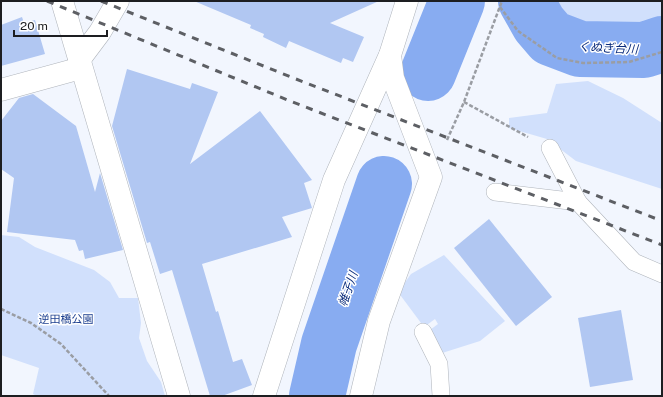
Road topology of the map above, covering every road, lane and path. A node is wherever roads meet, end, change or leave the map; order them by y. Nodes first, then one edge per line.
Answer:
1 (62, 1) edge
2 (118, 1) edge
3 (407, 1) edge
4 (502, 1) edge
5 (500, 7) junction
6 (662, 52) edge
7 (390, 55) junction
8 (80, 64) junction
9 (1, 90) edge
10 (464, 102) junction
11 (550, 148) joint
12 (431, 177) junction
13 (495, 192) dead end
14 (578, 202) junction
15 (662, 274) edge
16 (1, 309) edge
17 (423, 332) dead end
18 (109, 396) edge
19 (179, 396) edge
20 (264, 396) edge
21 (361, 396) edge
22 (441, 396) edge

1 - 8 street
2 - 8 street
3 - 7 street
4 - 5 path
5 - 6 path
5 - 10 path
7 - 12 street
7 - 20 street
8 - 9 street
8 - 19 street
10 - 11 path
10 - 12 path
11 - 14 lane
12 - 21 street
13 - 14 lane
14 - 15 lane
16 - 18 path
17 - 22 lane

